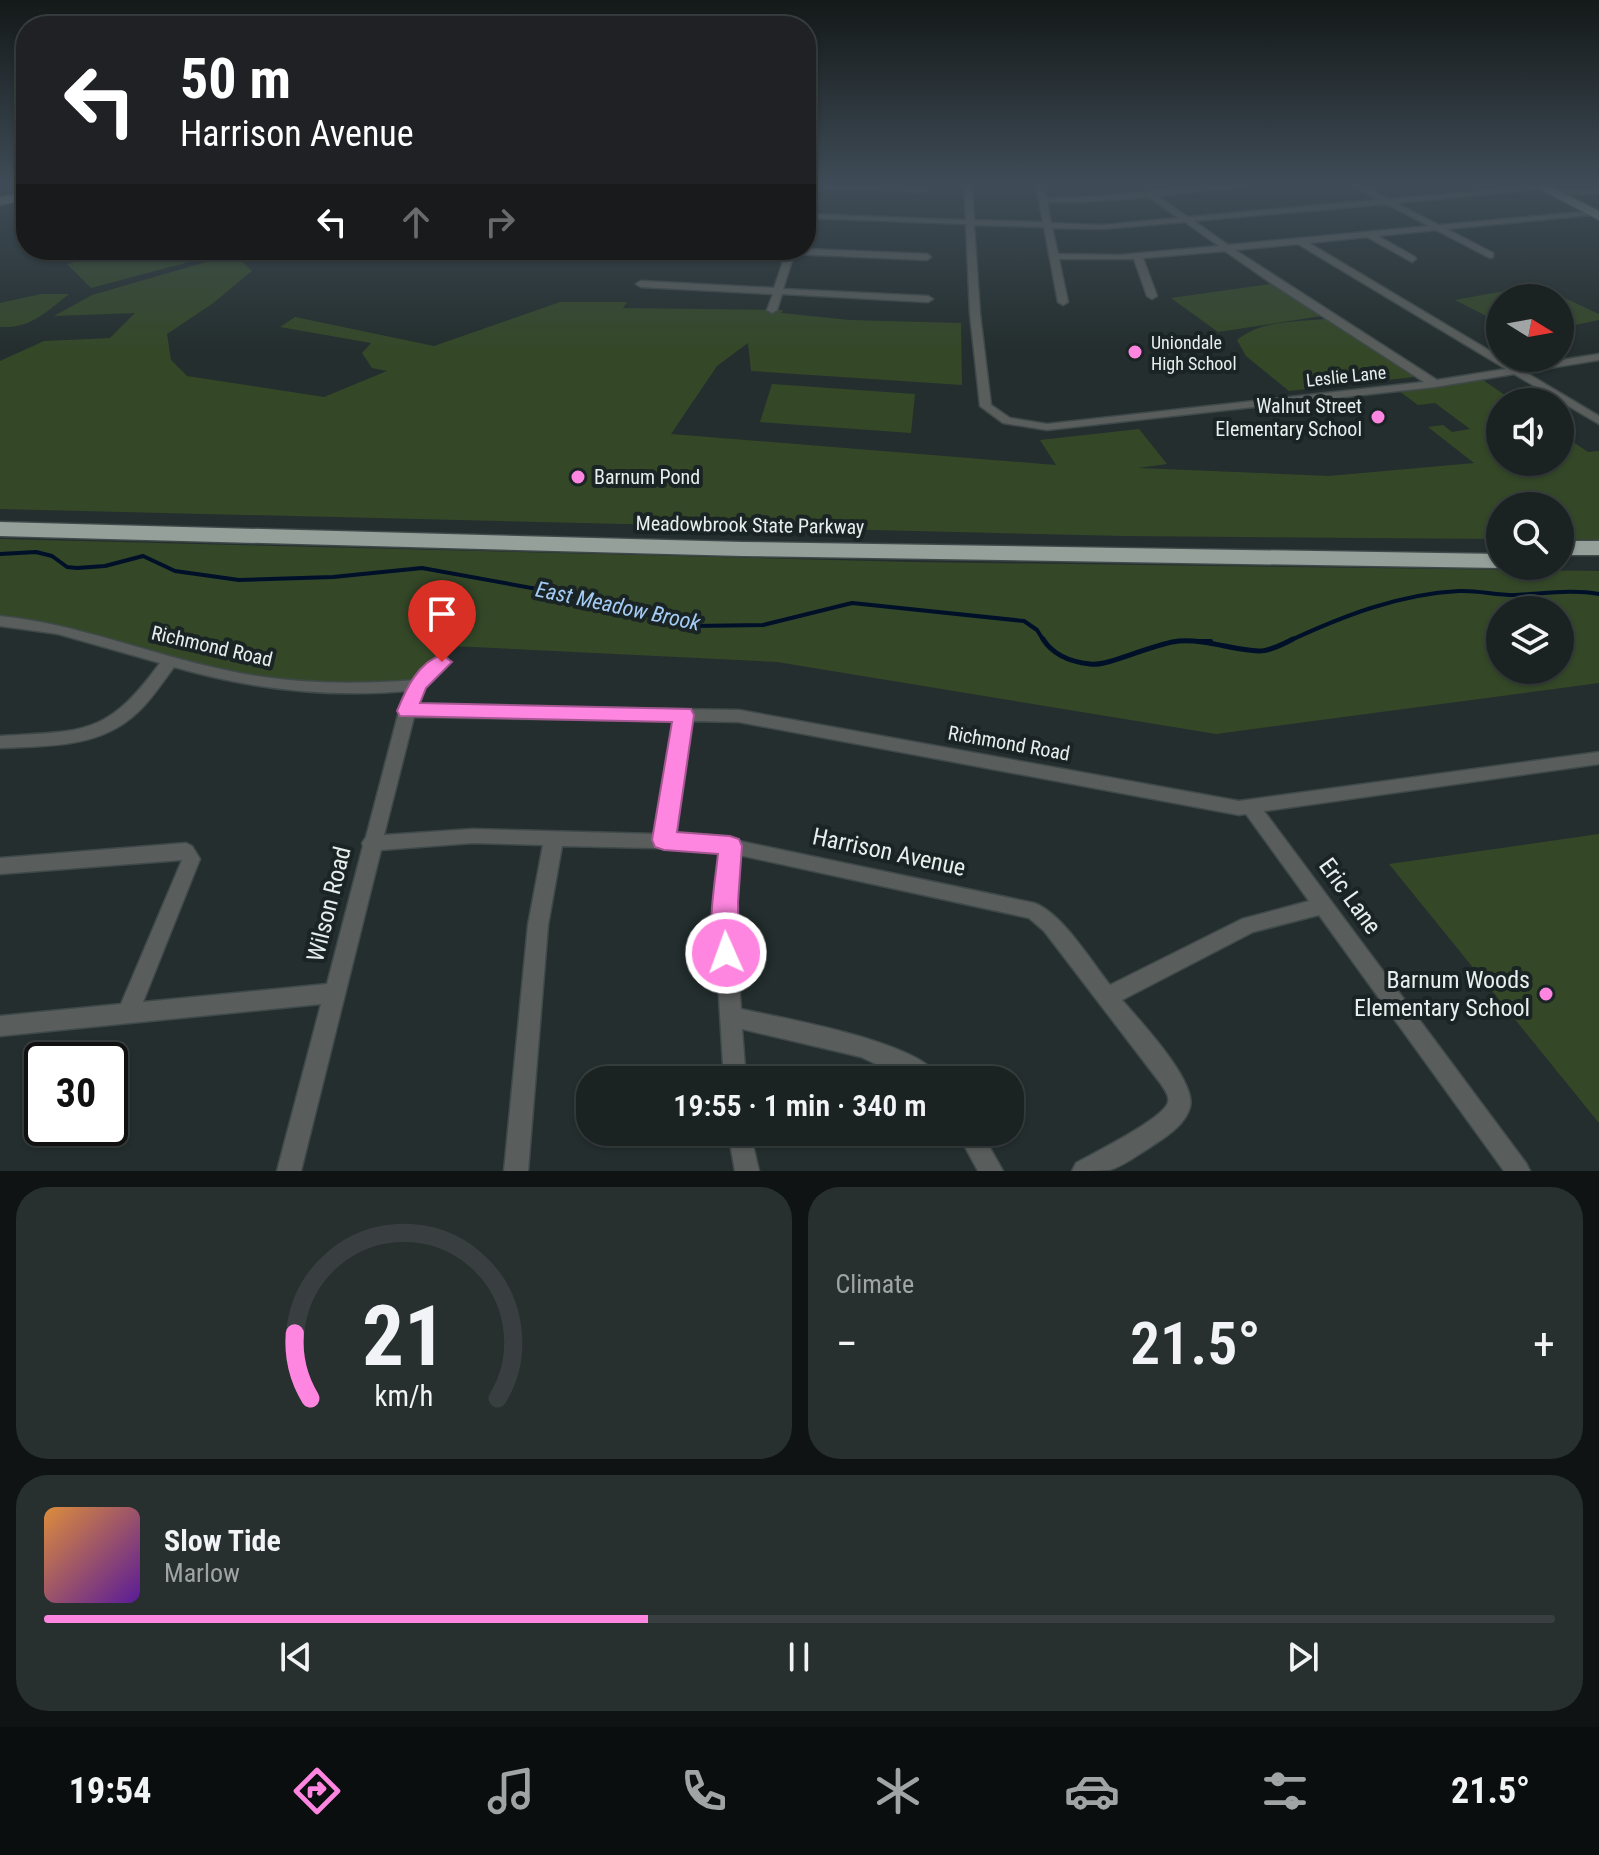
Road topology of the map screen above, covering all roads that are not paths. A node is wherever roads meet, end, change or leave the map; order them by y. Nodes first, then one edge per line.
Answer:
1 (971, 241) edge
2 (1051, 241) edge
3 (1216, 241) edge
4 (1299, 241) junction
5 (1303, 241) edge
6 (1380, 241) edge
7 (1462, 241) edge
8 (1227, 248) junction
9 (816, 251) edge
10 (1490, 255) dead end
11 (1054, 256) junction
12 (927, 257) dead end
13 (1138, 257) junction
14 (1412, 259) dead end
15 (788, 260) edge
16 (641, 284) dead end
17 (778, 291) junction
18 (1152, 296) dead end
19 (928, 299) dead end
20 (1063, 302) dead end
21 (772, 310) dead end
22 (1486, 351) edge
23 (1599, 357) edge
24 (1574, 362) edge
25 (1521, 372) joint
26 (1435, 384) junction
27 (1599, 421) edge
28 (0, 517) edge
29 (0, 529) edge
30 (1486, 548) edge
31 (1574, 548) edge
32 (1599, 548) edge
33 (1486, 561) edge
34 (1574, 561) edge
35 (1599, 562) edge
36 (0, 621) edge
37 (170, 661) junction
38 (442, 662) dead end
39 (418, 685) junction
40 (407, 711) junction
41 (684, 715) junction
42 (0, 742) edge
43 (1599, 758) edge
44 (1252, 808) junction
45 (554, 837) junction
46 (664, 840) junction
47 (371, 843) junction
48 (730, 846) junction
49 (0, 866) edge
50 (1324, 905) junction
51 (334, 993) junction
52 (1107, 997) junction
53 (128, 1013) junction
54 (731, 1017) junction
55 (0, 1026) edge
56 (734, 1066) edge
57 (911, 1066) edge
58 (742, 1146) edge
59 (976, 1146) edge
60 (289, 1171) edge
61 (516, 1171) edge
62 (747, 1171) edge
63 (991, 1171) edge
64 (1084, 1171) edge
65 (1518, 1171) edge

1 - 26 street, Leslie Lane
2 - 11 street
3 - 8 street
4 - 5 street
4 - 8 street
4 - 22 street
6 - 14 street
7 - 10 street
8 - 13 street
8 - 26 street
9 - 12 street
11 - 13 street
11 - 20 street
13 - 18 street
15 - 17 street
16 - 17 street
17 - 19 street
17 - 21 street
23 - 24 street, Leslie Lane
25 - 26 street, Leslie Lane
25 - 27 street
28 - 30 highway, Meadowbrook State Parkway
29 - 33 highway, Meadowbrook State Parkway
31 - 32 highway
34 - 35 highway
36 - 37 street, Richmond Road
37 - 39 street, Richmond Road
37 - 42 street
38 - 39 street, Wilson Road
39 - 40 street, Wilson Road
40 - 41 street, Richmond Road
40 - 47 street, Wilson Road
41 - 44 street, Richmond Road
41 - 46 street
43 - 44 street, Richmond Road
44 - 50 street, Eric Lane
45 - 46 street, Harrison Avenue
45 - 47 street, Harrison Avenue
45 - 61 street
46 - 48 street, Harrison Avenue
47 - 51 street, Wilson Road
48 - 52 street, Harrison Avenue
48 - 54 street
49 - 53 street
50 - 52 street
50 - 65 street, Eric Lane
51 - 53 street
51 - 60 street, Wilson Road
52 - 64 street, Harrison Avenue
53 - 55 street
54 - 56 street
54 - 57 street
58 - 62 street
59 - 63 street

